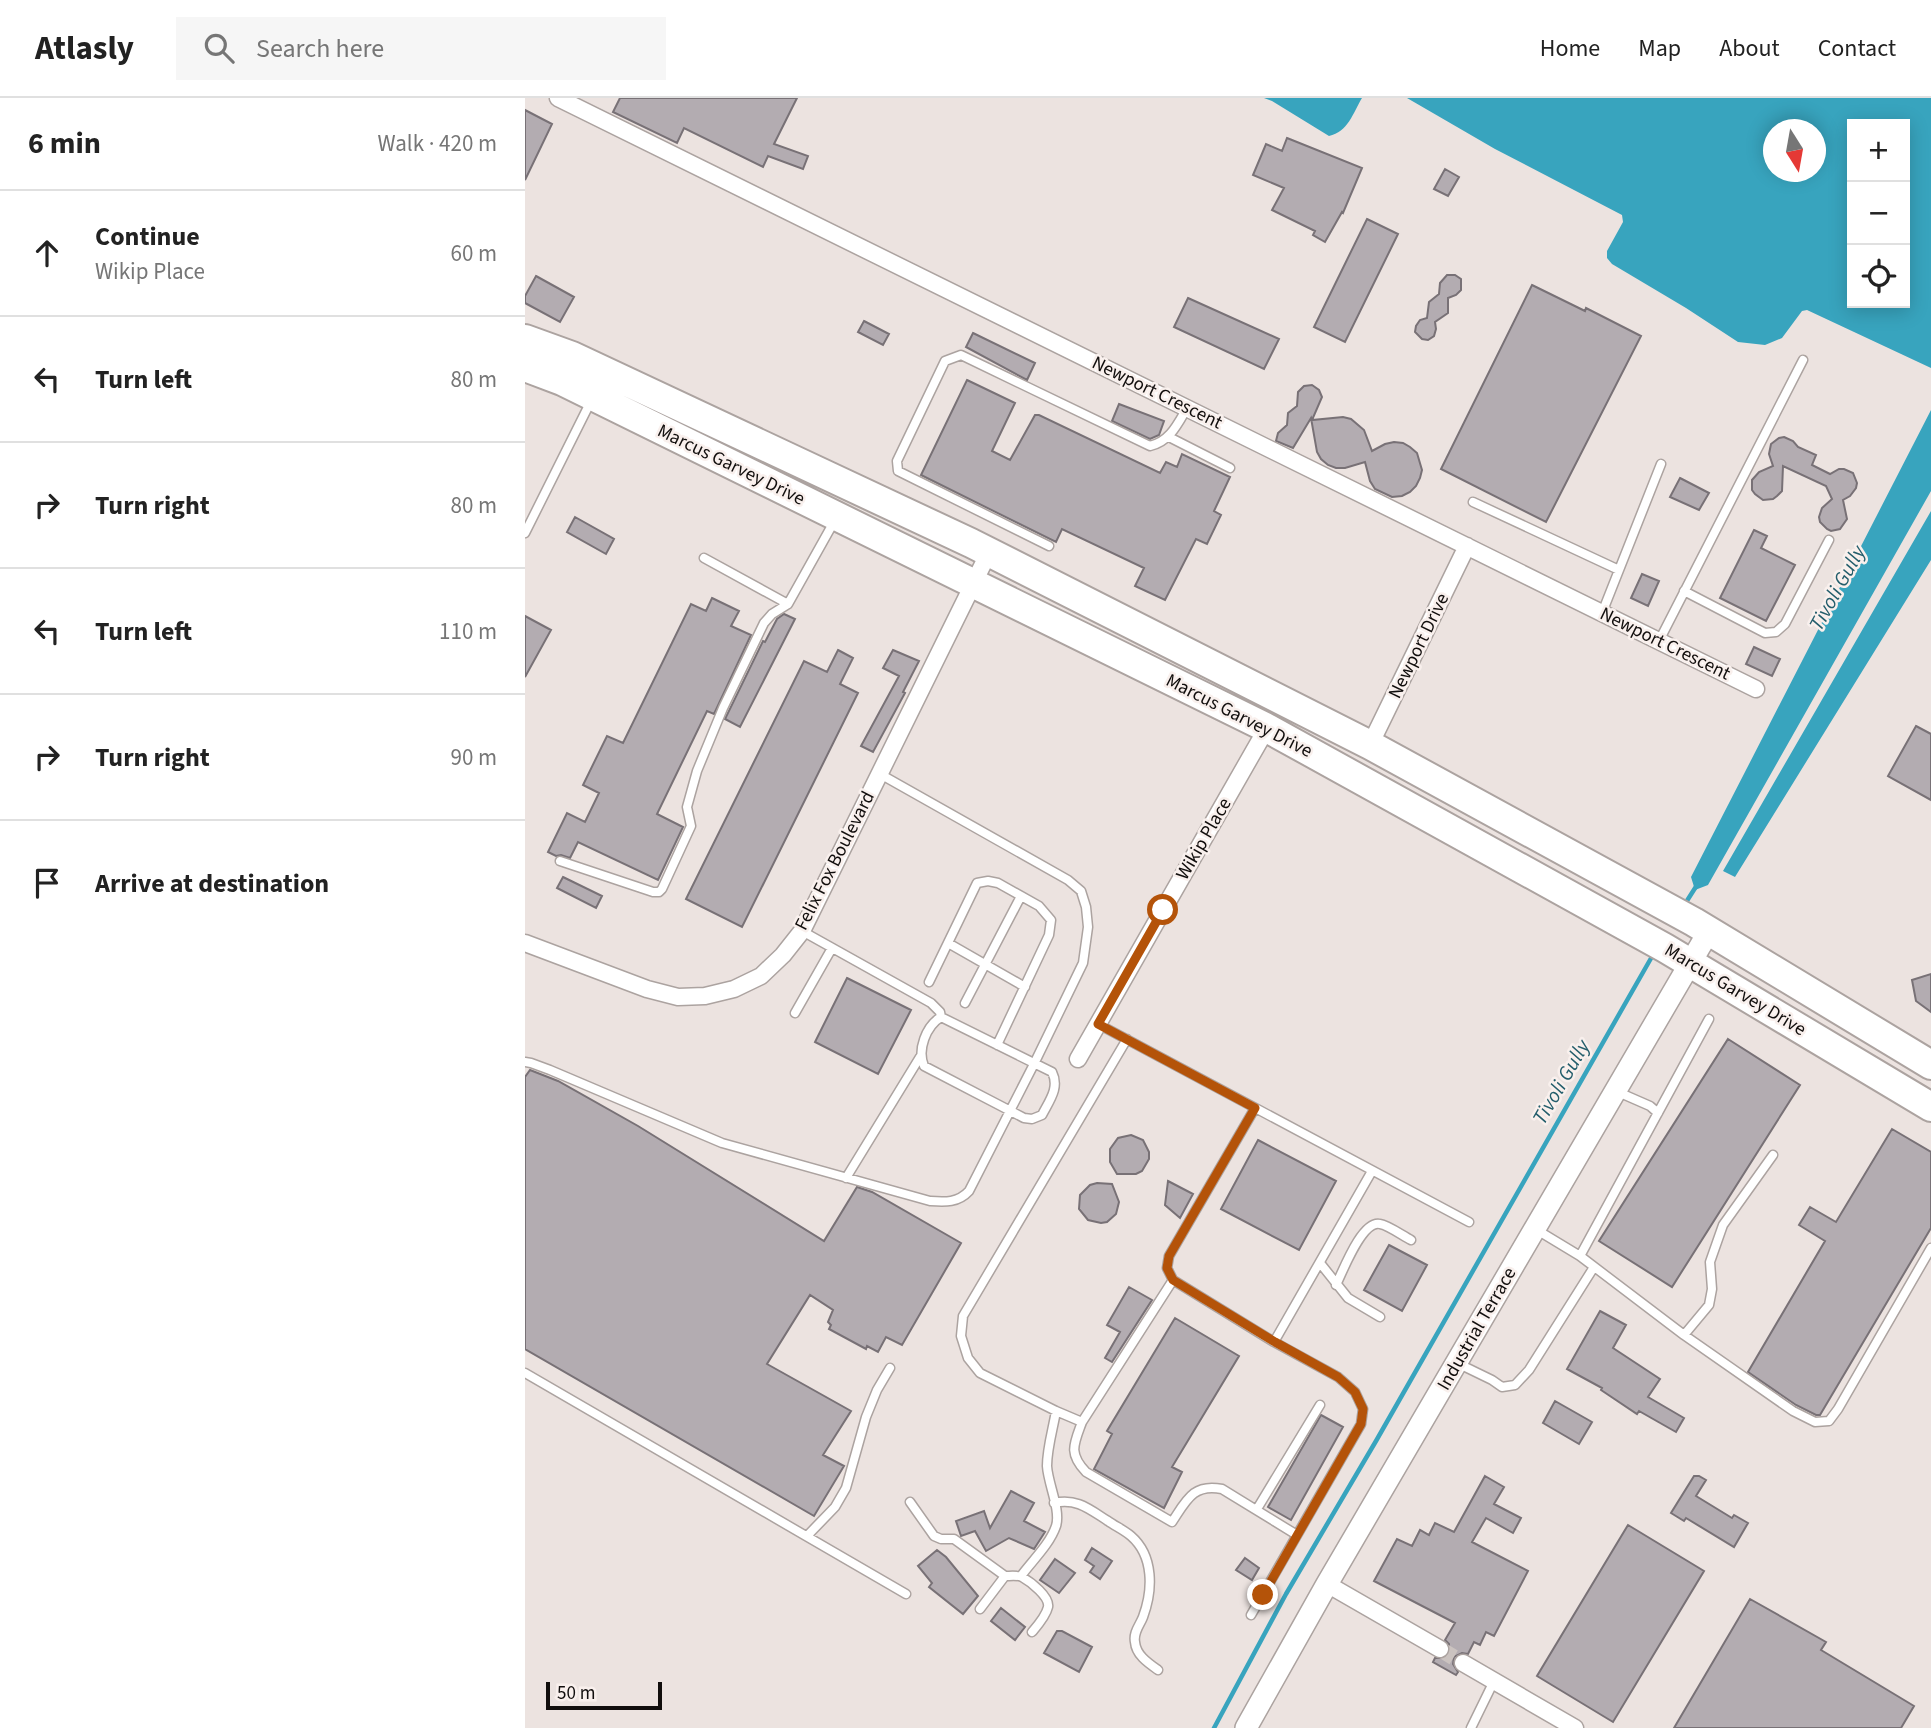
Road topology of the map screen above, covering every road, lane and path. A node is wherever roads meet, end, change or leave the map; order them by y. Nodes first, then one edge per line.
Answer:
1 (558, 98) edge
2 (525, 339) edge
3 (1803, 360) dead end
4 (525, 366) edge
5 (594, 397) junction
6 (1187, 408) junction
7 (1169, 437) junction
8 (1661, 464) dead end
9 (1230, 468) dead end
10 (1473, 502) dead end
11 (837, 517) junction
12 (525, 533) edge
13 (1829, 540) dead end
14 (1049, 546) dead end
15 (1467, 546) junction
16 (989, 552) junction
17 (704, 558) dead end
18 (1619, 570) junction
19 (973, 584) junction
20 (1684, 591) junction
21 (788, 604) junction
22 (1602, 613) junction
23 (1658, 641) junction
24 (1756, 689) dead end
25 (1267, 728) junction
26 (1370, 746) junction
27 (880, 774) junction
28 (560, 861) dead end
29 (1021, 896) junction
30 (801, 931) junction
31 (1709, 931) junction
32 (525, 943) edge
33 (948, 943) junction
34 (832, 948) junction
35 (1692, 963) junction
36 (986, 965) junction
37 (929, 982) dead end
38 (1025, 987) junction
39 (965, 1003) dead end
40 (795, 1013) dead end
41 (941, 1017) junction
42 (1710, 1020) dead end
43 (1098, 1024) junction
44 (1127, 1039) junction
45 (997, 1045) junction
46 (920, 1057) junction
47 (1078, 1059) dead end
48 (525, 1062) edge
49 (1034, 1064) junction
50 (1931, 1065) edge
51 (1616, 1092) junction
52 (1931, 1107) edge
53 (1255, 1108) junction
54 (1009, 1111) junction
55 (1658, 1113) junction
56 (1773, 1155) dead end
57 (1372, 1171) junction
58 (846, 1178) junction
59 (1468, 1222) dead end
60 (1535, 1229) junction
61 (1411, 1240) dead end
62 (1931, 1248) edge
63 (1580, 1256) junction
64 (1320, 1263) junction
65 (1594, 1267) junction
66 (1173, 1280) junction
67 (1336, 1285) junction
68 (1380, 1317) dead end
69 (1684, 1335) junction
70 (1275, 1342) junction
71 (1457, 1363) junction
72 (890, 1368) dead end
73 (525, 1373) edge
74 (1320, 1405) dead end
75 (1056, 1411) junction
76 (1082, 1422) junction
77 (910, 1502) dead end
78 (1054, 1503) junction
79 (1257, 1510) junction
80 (1297, 1535) junction
81 (807, 1536) junction
82 (1005, 1576) junction
83 (1021, 1576) junction
84 (1327, 1584) junction
85 (906, 1594) dead end
86 (980, 1609) dead end
87 (1251, 1615) dead end
88 (1033, 1632) dead end
89 (1440, 1649) tunnel mouth
90 (1463, 1663) tunnel mouth
91 (1158, 1670) dead end
92 (1494, 1681) junction
93 (1247, 1728) edge
94 (1471, 1728) edge
95 (1575, 1728) edge

1 - 6 street, Newport Crescent
2 - 16 highway, Marcus Garvey Drive
3 - 20 lane
4 - 5 highway, Marcus Garvey Drive
5 - 11 highway, Marcus Garvey Drive
5 - 12 lane
6 - 7 lane
6 - 15 street, Newport Crescent
7 - 9 lane
7 - 14 lane
8 - 18 lane
10 - 18 lane
11 - 19 highway, Marcus Garvey Drive
11 - 21 lane
13 - 20 lane
15 - 22 street, Newport Crescent
15 - 26 street, Newport Drive
16 - 19 street, Felix Fox Boulevard
16 - 26 highway, Marcus Garvey Drive
17 - 21 lane
18 - 22 lane
19 - 25 highway, Marcus Garvey Drive
19 - 27 street, Felix Fox Boulevard
20 - 23 lane
21 - 28 lane
22 - 23 street, Newport Crescent
23 - 24 street, Newport Crescent
25 - 35 highway, Marcus Garvey Drive
25 - 43 street, Wikip Place
26 - 31 highway, Marcus Garvey Drive
27 - 30 street, Felix Fox Boulevard
27 - 49 lane
29 - 33 lane
29 - 36 lane
29 - 38 lane
30 - 32 street, Felix Fox Boulevard
30 - 34 lane
31 - 35 street, Industrial Terrace
31 - 50 highway, Marcus Garvey Drive
33 - 36 lane
33 - 37 lane
34 - 40 lane
34 - 41 lane
35 - 51 street, Industrial Terrace
35 - 52 highway, Marcus Garvey Drive
36 - 38 lane
36 - 39 lane
38 - 45 lane
41 - 45 lane
41 - 46 lane
42 - 55 lane
43 - 44 lane
43 - 47 street, Wikip Place
44 - 53 lane
44 - 75 lane
45 - 49 lane
46 - 54 lane
46 - 58 lane
48 - 58 lane
49 - 54 lane
49 - 54 lane
51 - 55 lane
51 - 60 street, Industrial Terrace
53 - 57 lane
53 - 66 lane
54 - 58 lane
55 - 63 lane
56 - 69 lane
57 - 59 lane
57 - 64 lane
60 - 63 lane
60 - 71 street, Industrial Terrace
61 - 67 lane
62 - 69 lane
63 - 65 lane
64 - 67 lane
64 - 70 lane
65 - 69 lane
65 - 71 lane
66 - 70 lane
66 - 76 lane
67 - 68 lane
70 - 80 lane
71 - 84 street, Industrial Terrace
72 - 81 lane
73 - 81 lane
74 - 79 lane
75 - 76 lane
75 - 78 lane
76 - 79 lane
77 - 82 lane
78 - 83 lane
78 - 91 lane
79 - 80 lane
80 - 87 lane
81 - 85 lane
82 - 83 lane
82 - 86 lane
83 - 88 lane
84 - 89 street
84 - 93 street, Industrial Terrace
90 - 92 street
92 - 94 lane
92 - 95 street

